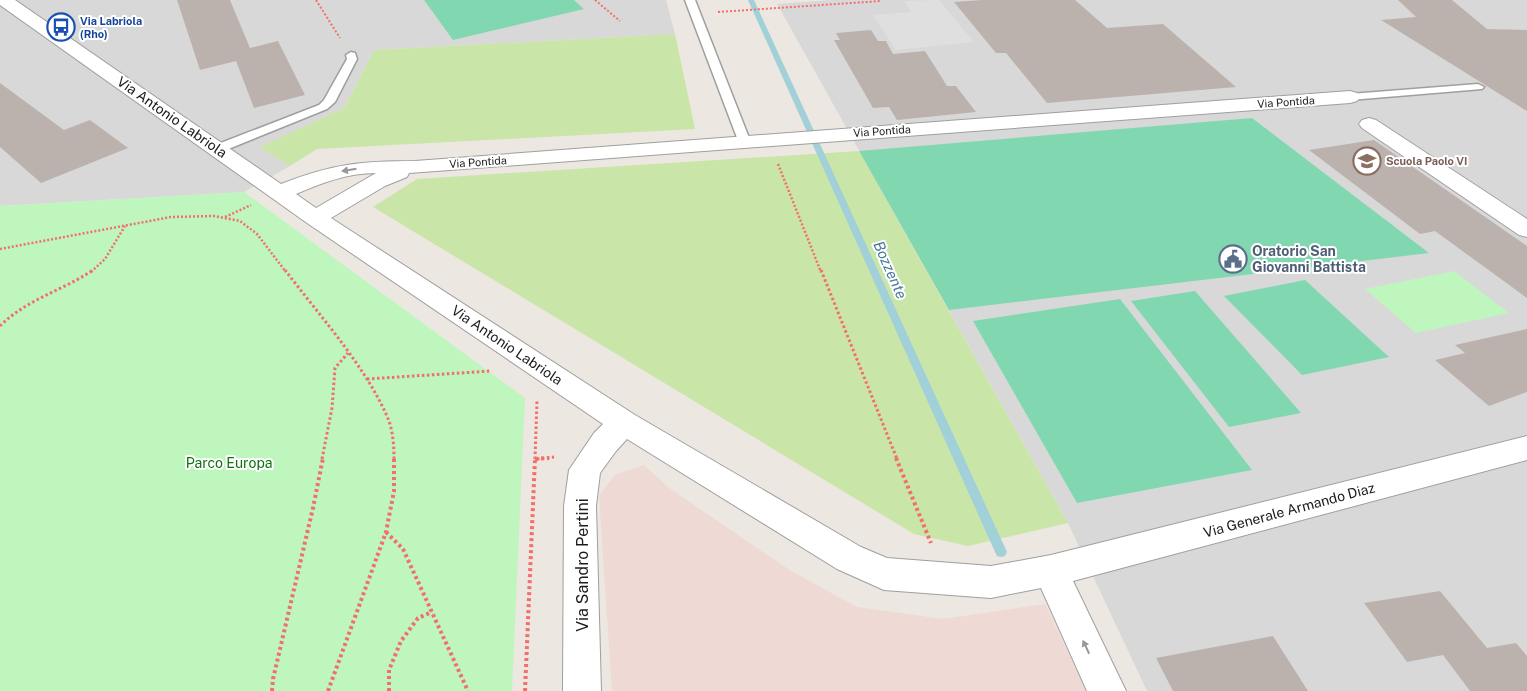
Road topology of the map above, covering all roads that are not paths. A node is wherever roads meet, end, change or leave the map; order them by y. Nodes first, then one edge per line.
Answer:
1 (690, 0) edge
2 (15, 3) edge
3 (351, 56) road end
4 (1478, 87) dead end
5 (1350, 97) joint
6 (1369, 124) dead end
7 (745, 143) junction
8 (217, 149) junction
9 (414, 167) junction
10 (279, 193) junction
11 (315, 218) junction
12 (1527, 230) edge
13 (624, 423) junction
14 (1527, 448) edge
15 (1051, 572) junction
16 (582, 691) edge
17 (1107, 691) edge

1 - 7 lane
2 - 8 street, Via Antonio Labriola
3 - 8 lane
4 - 5 lane
5 - 7 street, Via Pontida
6 - 12 street
7 - 9 street, Via Pontida
8 - 10 street, Via Antonio Labriola
9 -> 10 street, Via Pontida
9 - 11 street, Via Pontida
10 - 11 street, Via Antonio Labriola
11 - 13 street, Via Antonio Labriola
13 - 15 street, Via Antonio Labriola
13 - 16 street, Via Sandro Pertini
14 - 15 street, Via Generale Armando Diaz
17 -> 15 street

